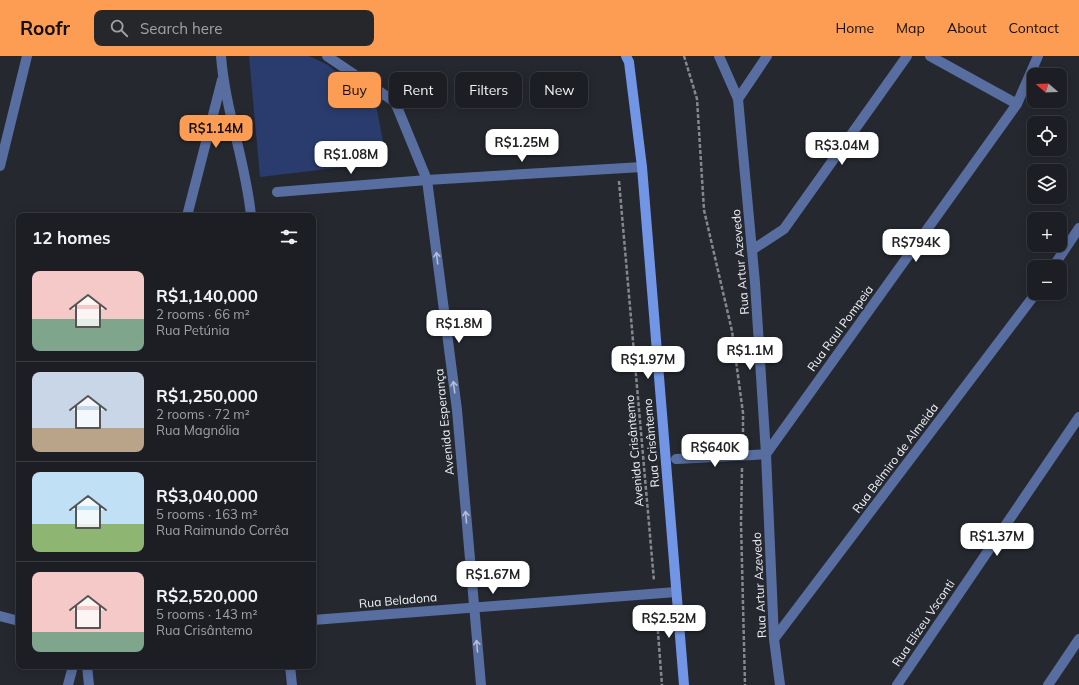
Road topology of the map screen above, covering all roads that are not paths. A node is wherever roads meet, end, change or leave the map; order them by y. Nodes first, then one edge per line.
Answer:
1 (27, 56) edge
2 (222, 56) edge
3 (327, 56) edge
4 (626, 56) edge
5 (720, 56) edge
6 (767, 56) edge
7 (907, 56) edge
8 (930, 56) edge
9 (1038, 56) edge
10 (223, 77) junction
11 (738, 99) junction
12 (1017, 104) junction
13 (0, 166) edge
14 (642, 167) junction
15 (427, 180) junction
16 (277, 192) dead end
17 (189, 213) edge
18 (250, 213) edge
19 (1079, 228) edge
20 (752, 250) junction
21 (1058, 260) edge
22 (1031, 300) edge
23 (1079, 417) edge
24 (766, 454) junction
25 (665, 460) junction
26 (676, 592) junction
27 (473, 607) junction
28 (0, 616) edge
29 (16, 620) edge
30 (316, 620) edge
31 (774, 639) junction
32 (1079, 639) edge
33 (72, 669) edge
34 (87, 669) edge
35 (290, 669) edge
36 (68, 685) edge
37 (89, 685) edge
38 (292, 685) edge
39 (481, 685) edge
40 (684, 685) edge
41 (780, 685) edge
42 (897, 685) edge
43 (1048, 685) edge

1 - 13 street
2 - 10 street
3 - 15 street, Avenida Esperança
4 - 14 main road, Rua Crisântemo
5 - 11 street, Rua Artur Azevedo
6 - 11 street
7 - 20 street
8 - 12 street
9 - 12 street, Rua Raul Pompeia
10 - 17 street
10 - 18 street
11 - 20 street, Rua Artur Azevedo
12 - 24 street, Rua Raul Pompeia
14 - 15 street
14 - 25 main road, Rua Crisântemo
15 - 16 street
27 -> 15 street, Avenida Esperança
19 - 21 street
20 - 24 street, Rua Artur Azevedo
22 - 31 street, Rua Belmiro de Almeida
23 - 42 street, Rua Elizeu Vsconti
24 - 25 street, bridge
24 - 31 street, Rua Artur Azevedo
25 - 26 main road, Rua Crisântemo
26 - 27 street, Rua Beladona
26 - 40 main road, Rua Crisântemo
27 - 30 street, Rua Beladona
39 -> 27 street, Avenida Esperança
28 - 29 street
31 - 41 street, Rua Artur Azevedo
32 - 43 street
33 - 36 street
34 - 37 street
35 - 38 street

